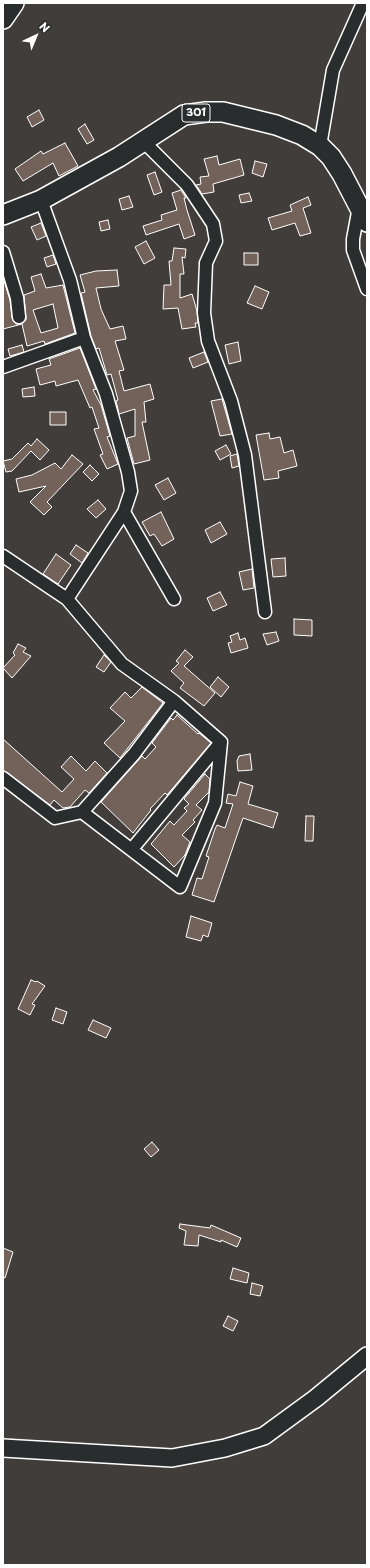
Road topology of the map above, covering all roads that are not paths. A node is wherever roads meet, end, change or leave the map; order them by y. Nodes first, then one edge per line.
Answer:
1 (14, 3) edge
2 (363, 3) edge
3 (3, 19) edge
4 (142, 140) junction
5 (320, 146) junction
6 (41, 200) junction
7 (363, 214) edge
8 (3, 215) edge
9 (3, 252) edge
10 (367, 289) edge
11 (19, 317) dead end
12 (84, 338) junction
13 (3, 367) edge
14 (124, 512) junction
15 (3, 556) edge
16 (67, 599) junction
17 (174, 599) dead end
18 (265, 612) dead end
19 (174, 701) junction
20 (221, 742) junction
21 (3, 778) edge
22 (82, 812) junction
23 (132, 849) junction
24 (367, 1356) edge
25 (3, 1448) edge

1 - 3 main road
2 - 5 street
4 - 5 main road, 301
4 - 6 main road, 301
4 - 18 street
5 - 7 main road, 301
6 - 8 main road, 301
6 - 12 street
7 - 10 street
9 - 11 street
12 - 13 street
12 - 14 street
14 - 16 street
14 - 17 street
15 - 16 street
16 - 19 street
19 - 20 street
19 - 22 street
20 - 23 street
20 - 23 street
21 - 22 street
22 - 23 street
24 - 25 main road

